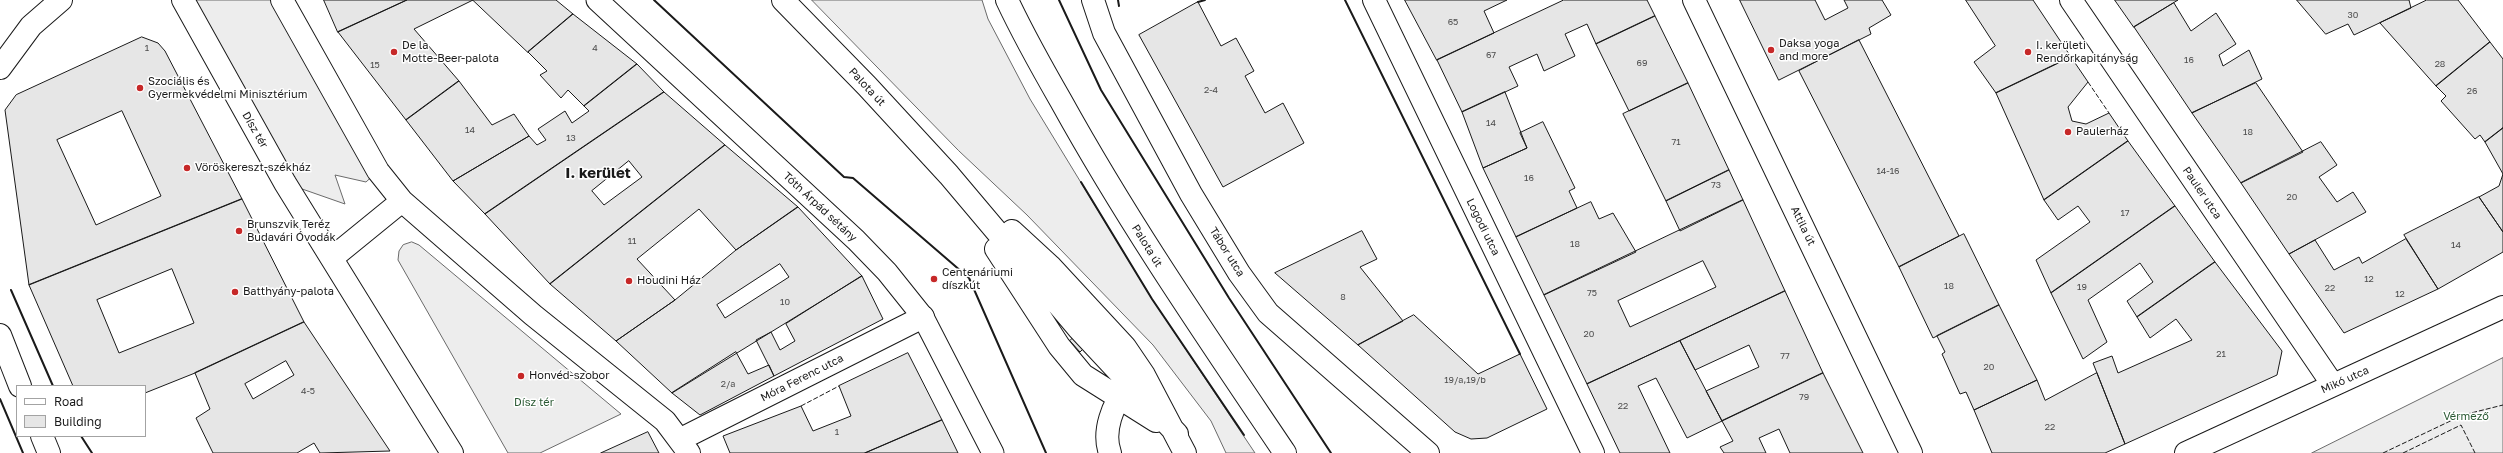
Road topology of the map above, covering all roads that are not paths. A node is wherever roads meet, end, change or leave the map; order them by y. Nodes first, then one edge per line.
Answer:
1 (61, 0) edge
2 (183, 0) edge
3 (282, 0) edge
4 (597, 0) edge
5 (783, 0) edge
6 (1006, 0) edge
7 (1014, 0) edge
8 (1093, 0) edge
9 (1374, 0) edge
10 (1694, 0) edge
11 (2070, 0) edge
12 (1023, 31) junction
13 (0, 68) edge
14 (402, 201) junction
15 (332, 258) junction
16 (2503, 307) edge
17 (923, 318) junction
18 (0, 335) edge
19 (20, 385) edge
20 (1131, 385) junction
21 (2333, 385) junction
22 (42, 437) edge
23 (1181, 444) edge
24 (685, 446) edge
25 (49, 453) edge
26 (452, 453) edge
27 (994, 453) edge
28 (1110, 453) edge
29 (1285, 453) edge
30 (1428, 453) edge
31 (1592, 453) edge
32 (1911, 453) edge
33 (2186, 453) edge

1 - 13 street
2 - 15 street, Dísz tér
3 - 14 street
4 - 17 street, Tóth Árpád sétány
5 - 20 street, Palota út
6 - 12 street, Palota út
7 - 12 street, Palota út
8 - 30 street, Tábor utca
9 - 31 street, Logodi utca
10 - 32 street, Attila út
11 - 21 street, Pauler utca
12 - 29 street, Palota út
14 - 15 street
14 - 24 street
15 - 26 street, Dísz tér
16 - 21 street, Mikó utca
17 - 24 street, Móra Ferenc utca
17 - 27 street, Tóth Árpád sétány
18 - 19 street
20 - 23 street, Palota út
20 - 28 street
21 - 33 street, Mikó utca
22 - 25 street

